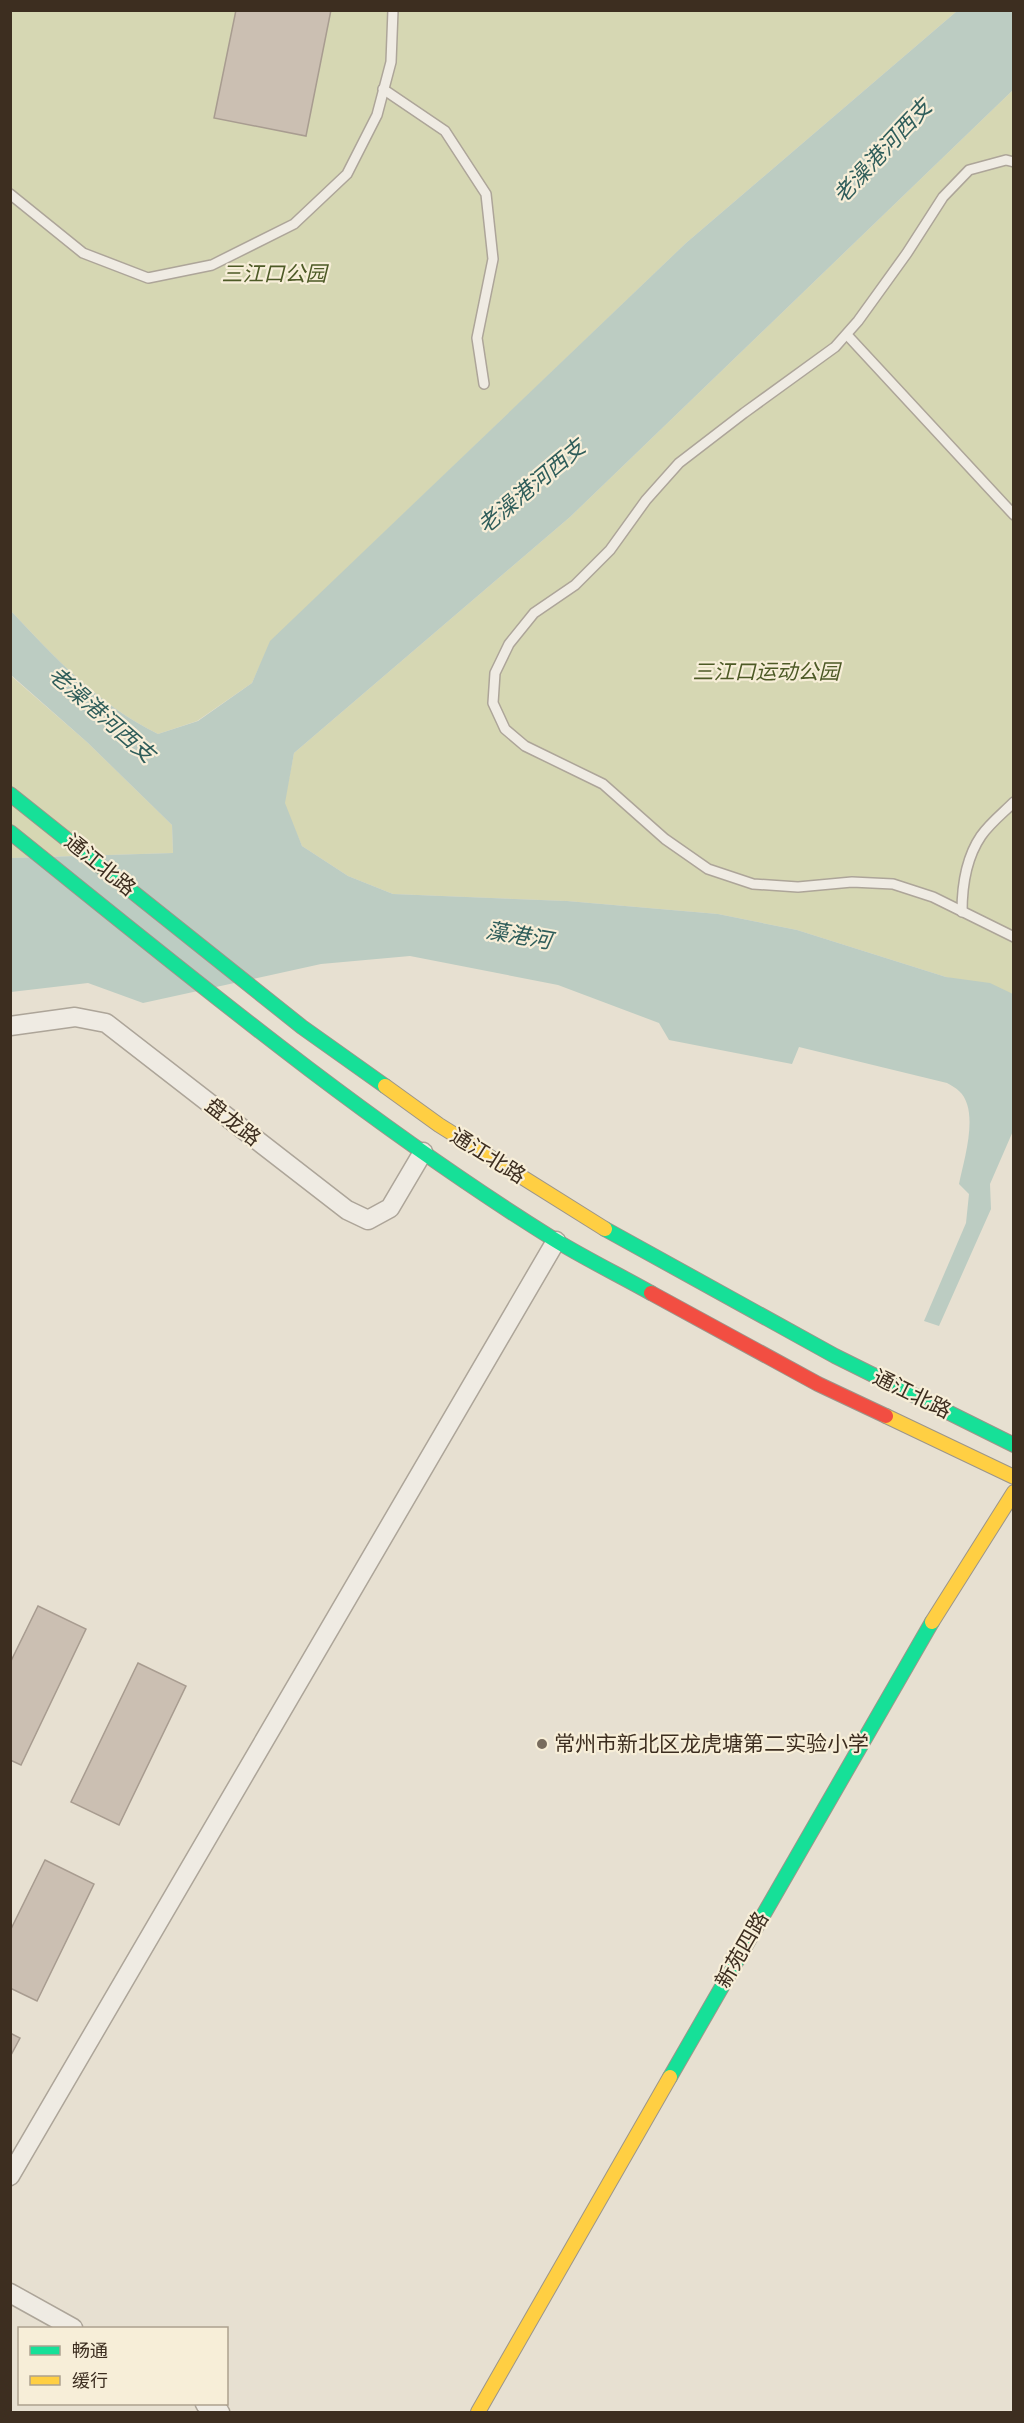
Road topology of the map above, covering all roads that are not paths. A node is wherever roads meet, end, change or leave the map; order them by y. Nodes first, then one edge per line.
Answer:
1 (393, 10) edge
2 (384, 89) junction
3 (1014, 162) edge
4 (10, 194) edge
5 (849, 337) dead end
6 (484, 384) dead end
7 (1014, 515) edge
8 (10, 794) edge
9 (1014, 802) edge
10 (10, 832) edge
11 (962, 912) junction
12 (1014, 937) edge
13 (10, 1026) edge
14 (423, 1152) junction
15 (556, 1241) junction
16 (1014, 1445) edge
17 (1014, 1477) edge
18 (1014, 1492) edge
19 (10, 2176) edge
20 (10, 2293) edge
21 (71, 2327) edge
22 (478, 2412) edge

1 - 2 lane
2 - 4 lane
2 - 6 lane
3 - 11 lane
5 - 7 lane
8 - 16 main road, 通江北路
9 - 11 lane
10 - 14 main road, 通江北路
11 - 12 lane
13 - 14 street, 盘龙路
14 - 15 main road, 通江北路
15 - 17 main road, 通江北路
15 - 19 street
18 - 22 main road, 新苑四路
20 - 21 street

